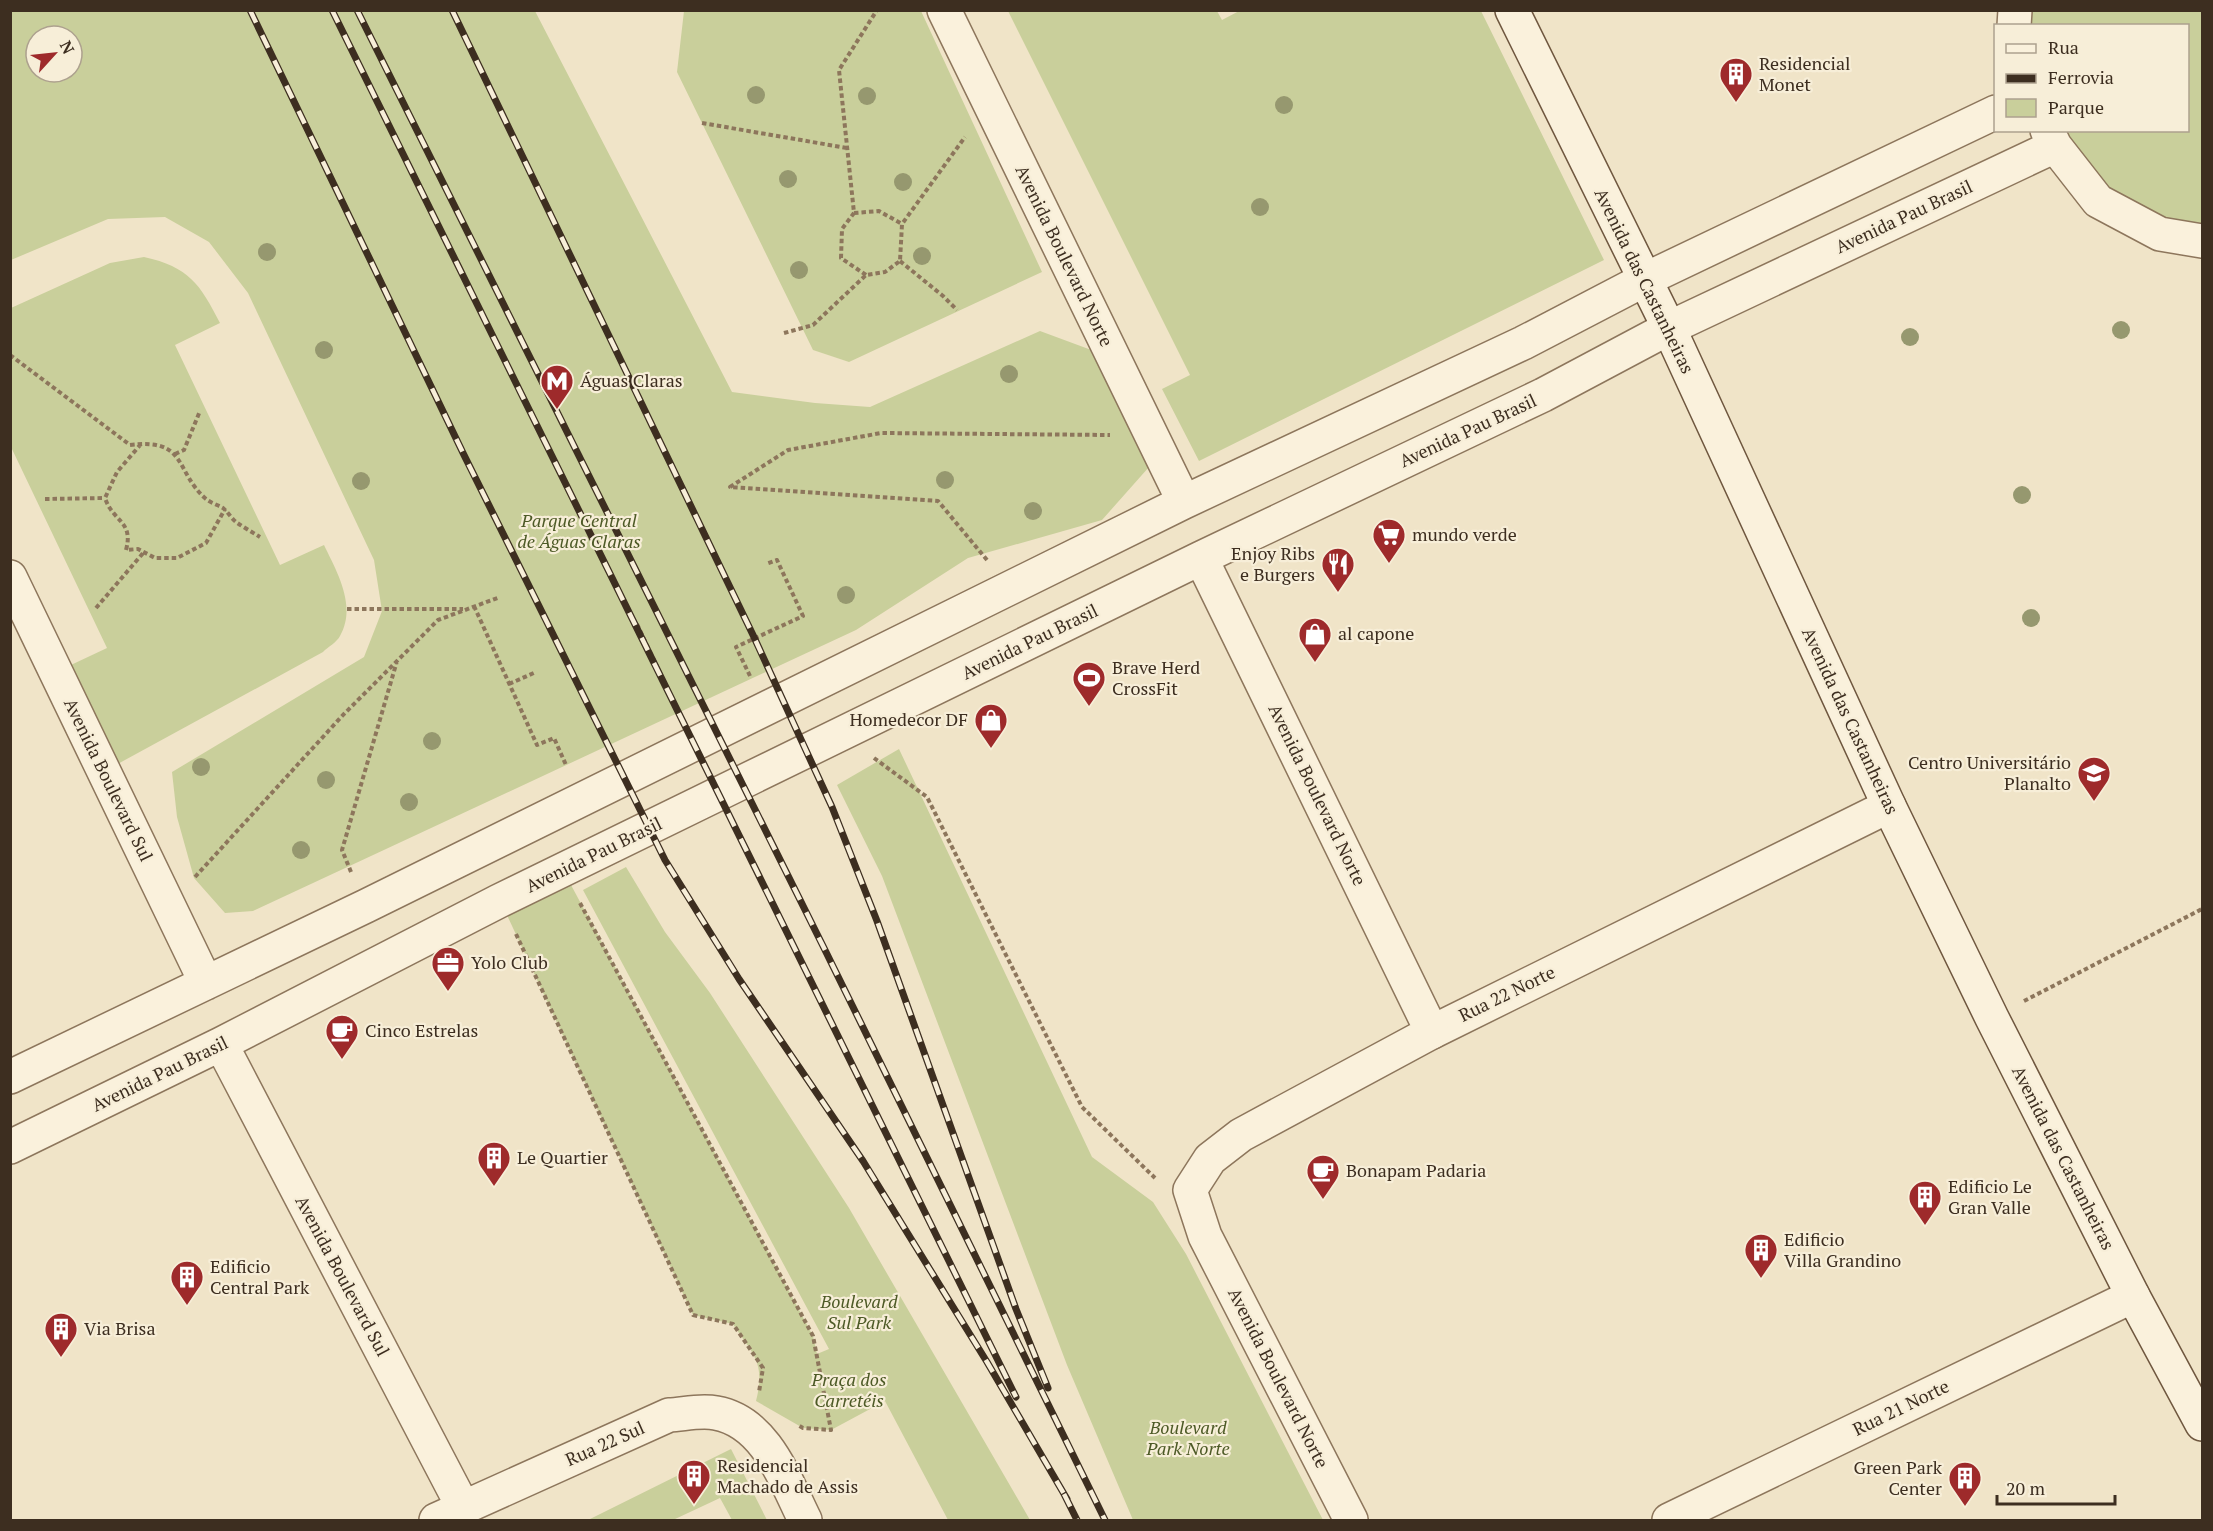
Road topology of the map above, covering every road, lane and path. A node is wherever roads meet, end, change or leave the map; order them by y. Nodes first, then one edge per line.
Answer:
1 (877, 10) edge
2 (944, 10) edge
3 (1512, 10) edge
4 (1994, 112) edge
5 (702, 123) dead end
6 (967, 134) dead end
7 (2051, 138) edge
8 (847, 148) junction
9 (854, 213) junction
10 (902, 224) junction
11 (2202, 240) edge
12 (900, 261) junction
13 (866, 275) junction
14 (1644, 280) junction
15 (957, 309) dead end
16 (1669, 328) junction
17 (784, 333) dead end
18 (10, 355) edge
19 (200, 411) dead end
20 (1152, 436) junction
21 (141, 444) junction
22 (175, 454) junction
23 (105, 498) junction
24 (45, 499) dead end
25 (1184, 502) junction
26 (225, 509) junction
27 (260, 537) dead end
28 (144, 552) junction
29 (1201, 558) junction
30 (766, 564) dead end
31 (10, 577) edge
32 (1011, 587) junction
33 (500, 597) dead end
34 (474, 606) junction
35 (96, 608) dead end
36 (347, 609) dead end
37 (467, 609) junction
38 (637, 624) dead end
39 (397, 661) junction
40 (536, 672) dead end
41 (509, 684) junction
42 (765, 709) junction
43 (694, 744) junction
44 (868, 753) dead end
45 (581, 800) junction
46 (1889, 806) junction
47 (563, 870) junction
48 (499, 901) junction
49 (168, 906) junction
50 (366, 906) junction
51 (2202, 909) edge
52 (206, 983) junction
53 (1992, 1018) junction
54 (1432, 1032) junction
55 (221, 1044) junction
56 (10, 1077) edge
57 (10, 1148) edge
58 (1190, 1190) junction
59 (2133, 1296) junction
60 (756, 1401) dead end
61 (794, 1423) dead end
62 (2202, 1424) edge
63 (450, 1514) edge
64 (805, 1521) edge
65 (1351, 1521) edge
66 (1669, 1521) edge

1 - 8 path
2 - 20 street, Avenida Boulevard Norte
3 - 14 street, Avenida das Castanheiras
4 - 14 street
5 - 8 path
6 - 10 path
7 - 11 street
7 - 16 street, Avenida Pau Brasil
8 - 9 path
9 - 10 path
9 - 13 path
10 - 12 path
12 - 13 path
12 - 15 path
13 - 17 path
14 - 16 street, Avenida das Castanheiras
14 - 25 street
16 - 29 street, Avenida Pau Brasil
16 - 46 street, Avenida das Castanheiras
18 - 21 path
19 - 22 path
20 - 25 street, Avenida Boulevard Norte
20 - 32 path
21 - 22 path
21 - 23 path
22 - 26 path
23 - 24 path
23 - 28 path
25 - 32 street
26 - 27 path
26 - 28 path
28 - 35 path
29 - 47 street, Avenida Pau Brasil
29 - 54 street, Avenida Boulevard Norte
30 - 42 path
31 - 49 street, Avenida Boulevard Sul
32 - 42 street
33 - 34 path
34 - 37 path
34 - 41 path
36 - 37 path
37 - 39 path
38 - 43 path
39 - 49 path
39 - 50 path
40 - 41 path
41 - 45 path
42 - 43 street
43 - 45 street
44 - 58 path
45 - 50 street
46 - 53 street, Avenida das Castanheiras
46 - 54 street, Rua 22 Norte
47 - 48 street, Avenida Pau Brasil
47 - 61 path
48 - 55 street, Avenida Pau Brasil
48 - 60 path
49 - 52 street, Avenida Boulevard Sul
50 - 52 street
51 - 53 path
52 - 56 street
53 - 59 street, Avenida das Castanheiras
54 - 58 street, Rua 22 Norte
55 - 57 street, Avenida Pau Brasil
55 - 63 street, Avenida Boulevard Sul
58 - 65 street, Avenida Boulevard Norte
59 - 62 street, Avenida das Castanheiras
59 - 66 street, Rua 21 Norte
63 - 64 street, Rua 22 Sul

